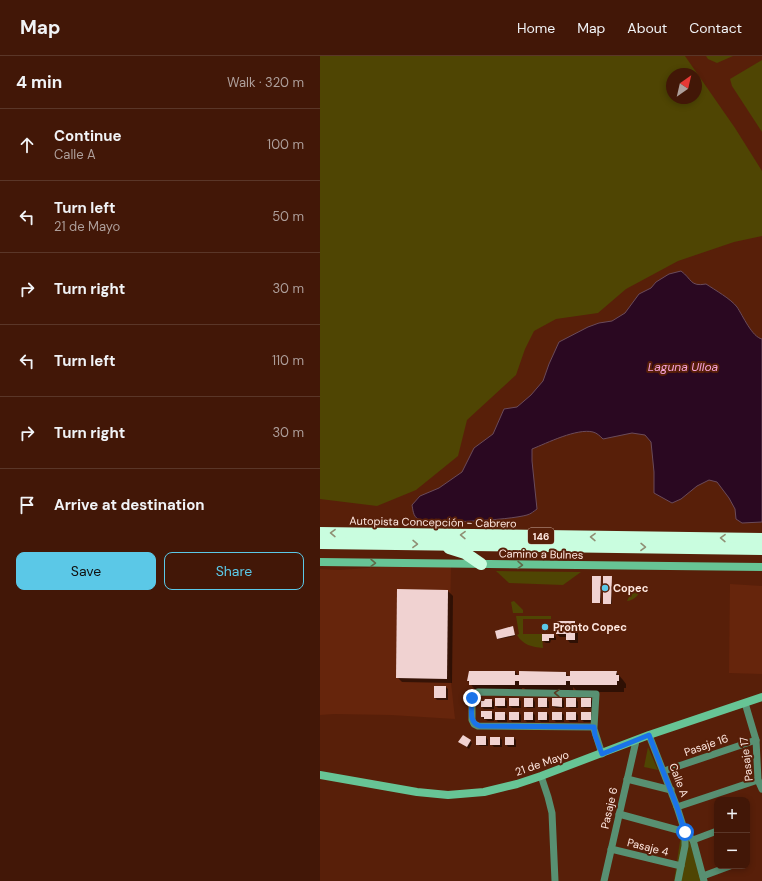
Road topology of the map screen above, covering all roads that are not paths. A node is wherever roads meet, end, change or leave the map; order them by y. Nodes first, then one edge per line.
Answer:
1 (320, 533) edge
2 (762, 539) edge
3 (320, 543) edge
4 (436, 544) junction
5 (762, 548) edge
6 (320, 562) edge
7 (481, 564) junction
8 (762, 567) edge
9 (762, 697) edge
10 (745, 703) junction
11 (594, 727) junction
12 (649, 735) junction
13 (756, 740) junction
14 (636, 741) junction
15 (602, 754) junction
16 (664, 772) junction
17 (320, 775) edge
18 (541, 776) junction
19 (627, 779) junction
20 (758, 780) junction
21 (762, 789) edge
22 (671, 790) junction
23 (677, 807) junction
24 (619, 814) junction
25 (685, 832) junction
26 (714, 832) edge
27 (693, 840) junction
28 (611, 849) junction
29 (680, 866) junction
30 (724, 869) edge
31 (704, 879) edge
32 (555, 881) edge
33 (604, 881) edge
34 (678, 881) edge

2 -> 1 highway, Autopista Concepción - Cabrero / 146
3 -> 4 highway, Autopista Concepción - Cabrero / 146
4 -> 5 highway, Autopista Concepción - Cabrero / 146
4 - 7 highway
6 -> 7 street, Camino a Bulnes
7 -> 8 street, Camino a Bulnes
9 - 10 street, 21 de Mayo
10 - 12 street, 21 de Mayo
10 - 13 street, Pasaje 17
11 -> 11 street
11 - 15 street
12 - 14 street, 21 de Mayo
12 - 16 street, Calle A
13 - 16 street, Pasaje 16
13 - 20 street, Pasaje 17
14 - 15 street, 21 de Mayo
14 - 19 street, Pasaje 6
15 - 18 street, 21 de Mayo
16 - 22 street, Calle A
17 - 18 street, 21 de Mayo
18 - 32 street
19 - 22 street
19 - 24 street, Pasaje 6
20 - 21 street, Pasaje 17
20 - 23 street
22 - 23 street, Calle A
23 - 25 street, Calle A
24 - 25 street
24 - 28 street, Pasaje 6
25 - 27 street
25 - 29 street, Calle A
26 - 27 street
27 - 31 street
28 - 29 street, Pasaje 4
28 - 33 street, Pasaje 6
29 - 34 street, Calle A
30 - 31 street

